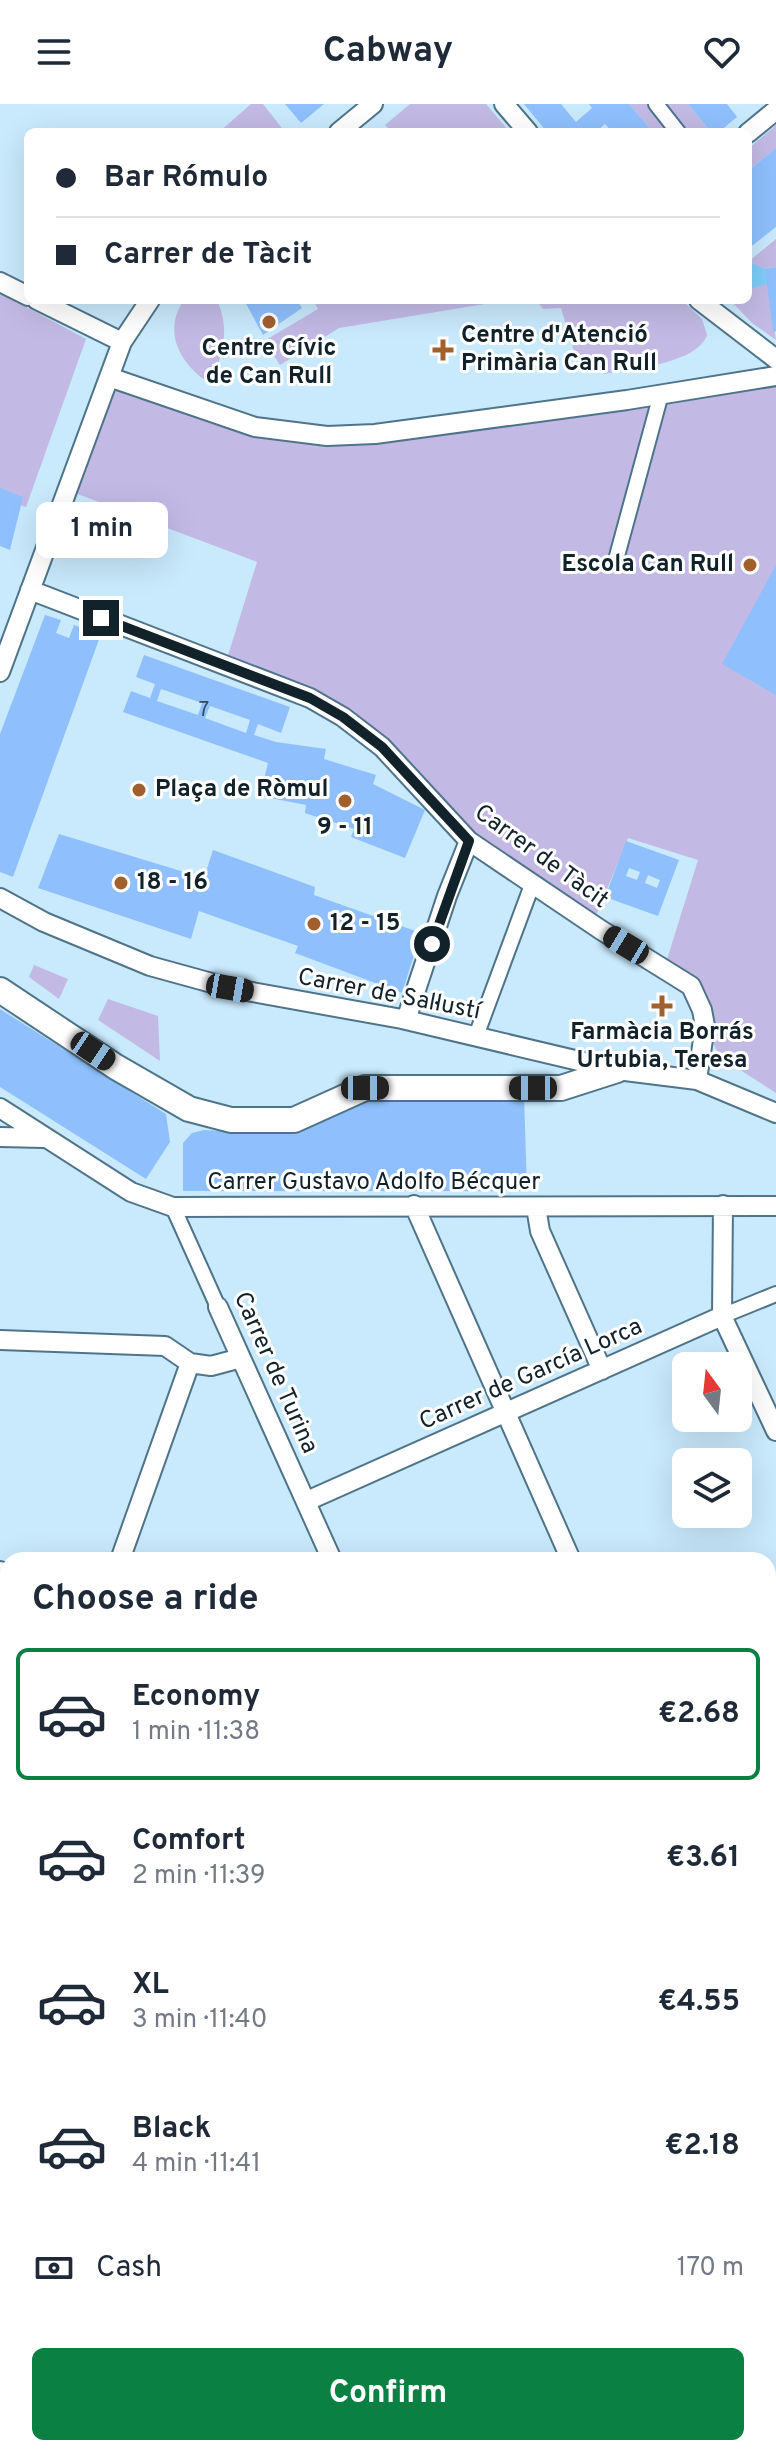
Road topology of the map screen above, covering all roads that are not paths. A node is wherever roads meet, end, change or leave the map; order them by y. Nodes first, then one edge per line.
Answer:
1 (373, 104) edge
2 (504, 104) edge
3 (656, 104) edge
4 (776, 110) edge
5 (344, 128) edge
6 (525, 128) edge
7 (675, 128) edge
8 (752, 130) edge
9 (0, 282) edge
10 (24, 294) edge
11 (45, 304) edge
12 (147, 304) edge
13 (704, 304) edge
14 (122, 342) junction
15 (776, 359) edge
16 (776, 376) edge
17 (109, 377) junction
18 (661, 394) junction
19 (617, 556) dead end
20 (30, 590) junction
21 (0, 672) edge
22 (469, 841) junction
23 (532, 885) junction
24 (0, 898) edge
25 (0, 990) edge
26 (406, 1020) junction
27 (476, 1036) junction
28 (617, 1070) junction
29 (697, 1080) junction
30 (0, 1108) edge
31 (776, 1113) edge
32 (0, 1137) edge
33 (47, 1138) junction
34 (414, 1205) junction
35 (723, 1205) junction
36 (776, 1206) edge
37 (173, 1207) junction
38 (536, 1207) junction
39 (776, 1294) edge
40 (218, 1307) joint
41 (722, 1316) junction
42 (0, 1340) edge
43 (241, 1358) junction
44 (190, 1363) junction
45 (602, 1370) junction
46 (505, 1413) junction
47 (776, 1431) edge
48 (307, 1501) junction
49 (123, 1552) edge
50 (329, 1552) edge
51 (567, 1552) edge

1 - 5 street
2 - 6 street
3 - 7 street
4 - 8 street
9 - 10 street
11 - 14 street
12 - 14 street
13 - 15 street
14 - 17 street
16 - 18 street
17 - 18 street
17 - 20 street
18 - 19 street
20 - 21 street
20 - 22 street, Carrer de Tàcit
22 - 23 street, Carrer de Tàcit
22 - 26 street
23 - 27 street
23 - 29 street, Carrer de Tàcit
24 - 26 street, Carrer de Sal·lustí
25 - 28 street
26 - 27 street, Carrer de Sal·lustí
27 - 28 street, Carrer de Sal·lustí
28 - 29 street, Carrer de Sal·lustí
29 - 31 street, Carrer de Sal·lustí
30 - 33 street, Carrer Gustavo Adolfo Bécquer
32 - 33 street
33 - 37 street, Carrer Gustavo Adolfo Bécquer
34 - 37 street, Carrer Gustavo Adolfo Bécquer
34 - 38 street, Carrer Gustavo Adolfo Bécquer
34 - 46 street
35 - 36 street, Carrer Gustavo Adolfo Bécquer
35 - 38 street, Carrer Gustavo Adolfo Bécquer
35 - 41 street
37 - 40 street, Carrer de Turina
38 - 45 street
39 - 41 street, Carrer de García Lorca
40 - 43 street, Carrer de Turina
41 - 45 street, Carrer de García Lorca
41 - 47 street
42 - 44 street
43 - 44 street
43 - 48 street, Carrer de Turina
44 - 49 street
45 - 46 street, Carrer de García Lorca
46 - 48 street, Carrer de García Lorca
46 - 51 street
48 - 50 street, Carrer de Turina

